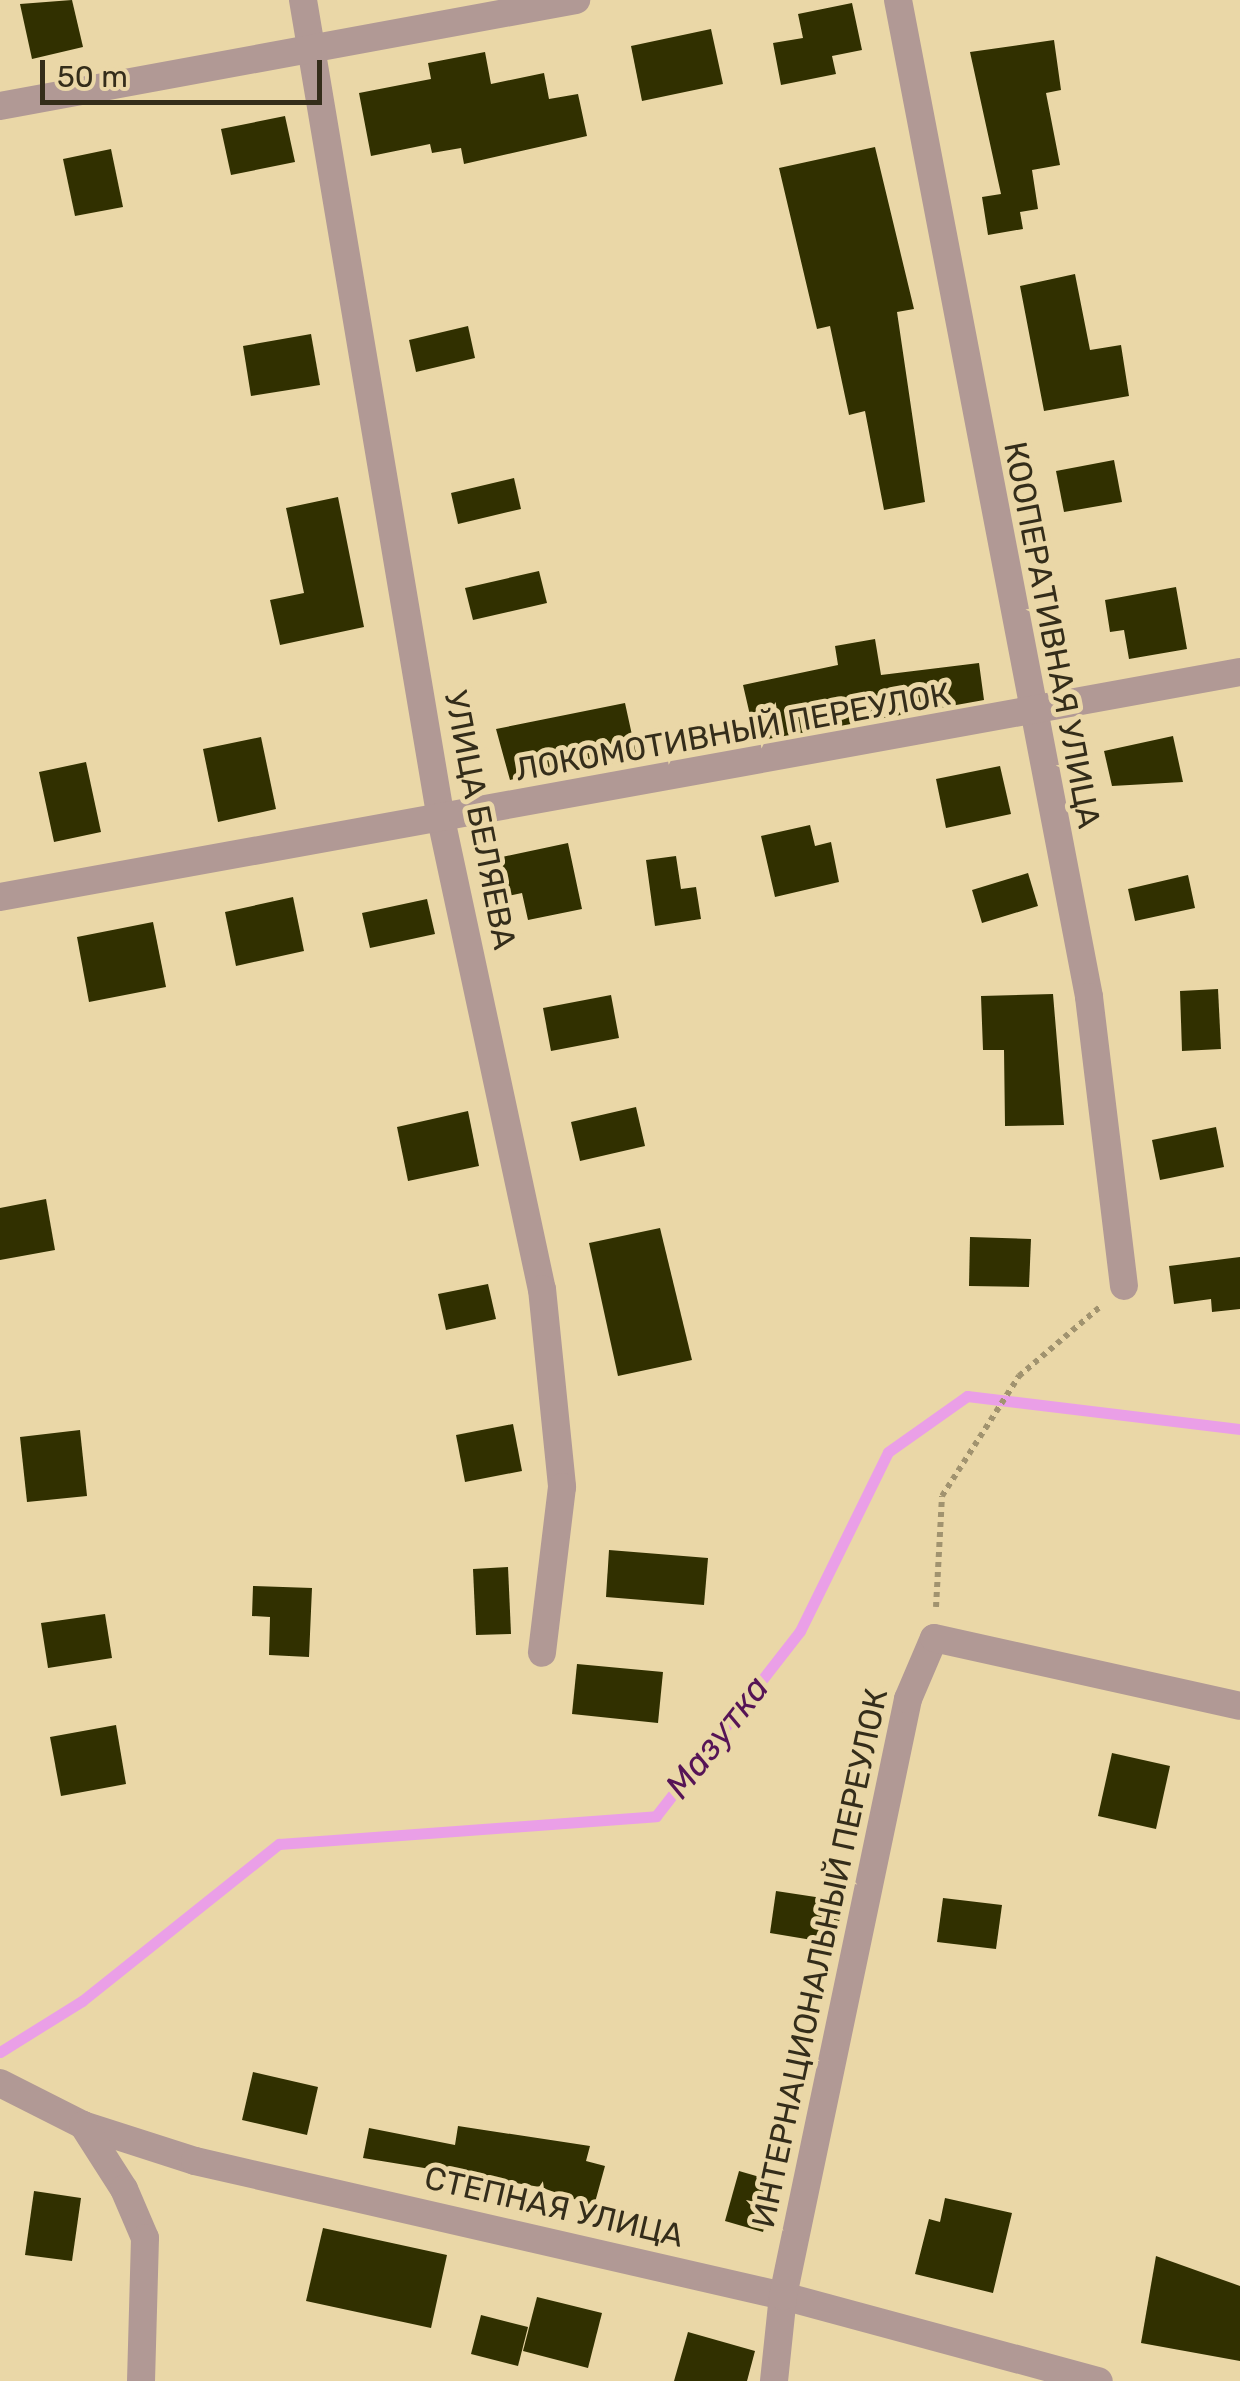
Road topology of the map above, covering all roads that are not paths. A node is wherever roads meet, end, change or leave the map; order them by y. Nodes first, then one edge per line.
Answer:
1 (304, 0) edge
2 (576, 0) edge
3 (898, 0) edge
4 (312, 42) junction
5 (0, 106) edge
6 (1240, 672) edge
7 (1028, 714) junction
8 (441, 819) junction
9 (0, 897) edge
10 (1124, 1286) road end
11 (542, 1653) dead end
12 (1240, 1706) edge
13 (0, 2084) edge
14 (83, 2125) junction
15 (783, 2296) junction
16 (141, 2381) edge
17 (774, 2381) edge
18 (1098, 2381) edge

1 - 4 street, УЛИЦА БЕЛЯЕВА
2 - 4 street
3 - 7 street, КООПЕРАТИВНАЯ УЛИЦА
4 - 5 street
4 - 8 street, УЛИЦА БЕЛЯЕВА
6 - 7 street, ЛОКОМОТИВНЫЙ ПЕРЕУЛОК
7 - 8 street, ЛОКОМОТИВНЫЙ ПЕРЕУЛОК
7 - 10 street, КООПЕРАТИВНАЯ УЛИЦА
8 - 9 street, ЛОКОМОТИВНЫЙ ПЕРЕУЛОК
8 - 11 street, УЛИЦА БЕЛЯЕВА
12 - 15 street, ИНТЕРНАЦИОНАЛЬНЫЙ ПЕРЕУЛОК
13 - 14 street, СТЕПНАЯ УЛИЦА
14 - 15 street, СТЕПНАЯ УЛИЦА
14 - 16 street
15 - 17 street, ИНТЕРНАЦИОНАЛЬНЫЙ ПЕРЕУЛОК
15 - 18 street, СТЕПНАЯ УЛИЦА

